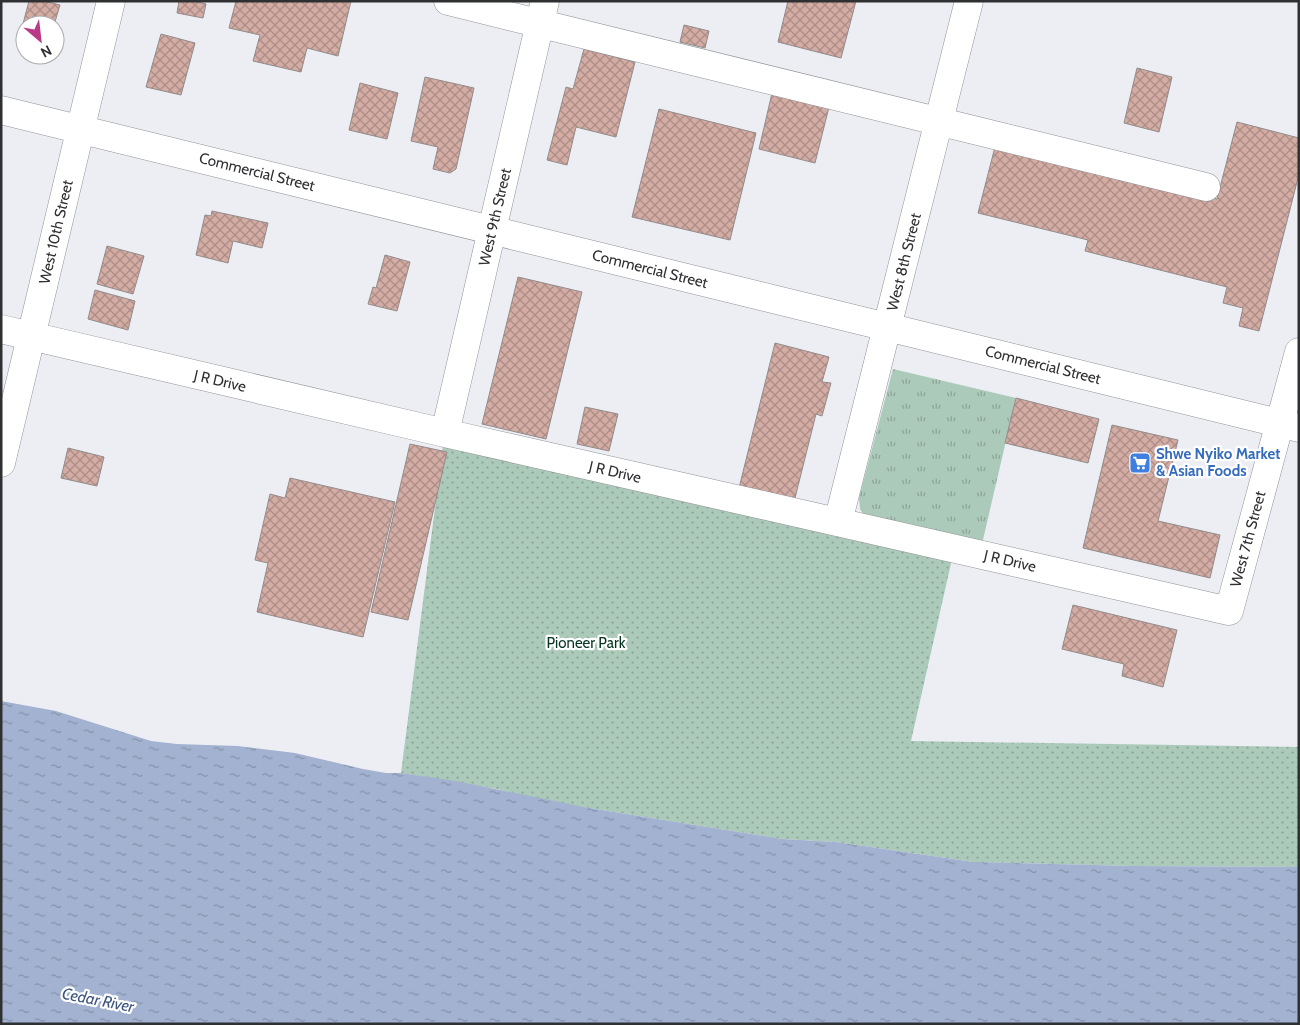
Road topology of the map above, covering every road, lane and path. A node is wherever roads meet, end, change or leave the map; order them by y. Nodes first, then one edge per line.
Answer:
1 (111, 1) edge
2 (448, 1) edge
3 (969, 1) edge
4 (542, 12) edge
5 (1, 110) edge
6 (939, 121) junction
7 (80, 129) junction
8 (1206, 187) dead end
9 (492, 230) junction
10 (887, 327) junction
11 (1, 329) edge
12 (31, 336) junction
13 (1299, 352) edge
14 (1289, 426) edge
15 (445, 433) junction
16 (1, 463) edge
17 (838, 522) junction
18 (1229, 611) joint

1 - 7 street, West 10th Street
2 - 4 street
3 - 6 street, West 8th Street
4 - 6 street
4 - 9 street, West 9th Street
5 - 7 street, Commercial Street
6 - 8 street
6 - 10 street, West 8th Street
7 - 9 street, Commercial Street
7 - 12 street, West 10th Street
9 - 10 street, Commercial Street
9 - 15 street, West 9th Street
10 - 14 street, Commercial Street
10 - 17 street, West 8th Street
11 - 12 street, J R Drive
12 - 15 street, J R Drive
12 - 16 street, West 10th Street
13 - 14 street, West 7th Street
14 - 18 street, West 7th Street
15 - 17 street, J R Drive
17 - 18 street, J R Drive

